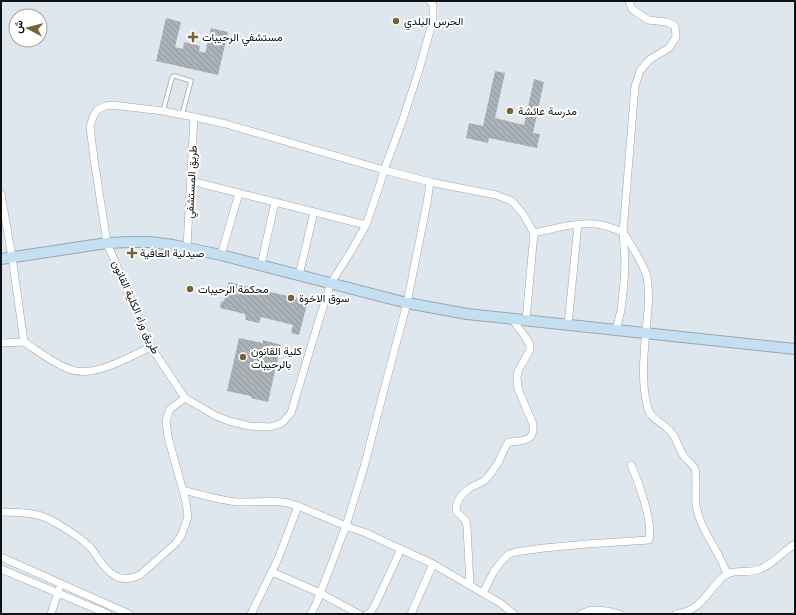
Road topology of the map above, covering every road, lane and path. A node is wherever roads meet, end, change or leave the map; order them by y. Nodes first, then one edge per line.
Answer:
1 (629, 1) edge
2 (432, 3) edge
3 (163, 111) junction
4 (182, 115) junction
5 (194, 117) junction
6 (384, 170) junction
7 (191, 181) junction
8 (430, 182) junction
9 (239, 193) junction
10 (1, 194) edge
11 (275, 202) junction
12 (314, 212) junction
13 (578, 224) junction
14 (366, 225) junction
15 (623, 232) junction
16 (534, 233) junction
17 (107, 244) junction
18 (187, 247) junction
19 (221, 255) junction
20 (12, 257) junction
21 (1, 259) edge
22 (261, 265) junction
23 (299, 275) junction
24 (331, 283) junction
25 (407, 303) junction
26 (512, 319) junction
27 (526, 320) junction
28 (568, 325) junction
29 (616, 330) junction
30 (646, 333) junction
31 (24, 342) junction
32 (1, 343) edge
33 (151, 347) junction
34 (795, 349) edge
35 (185, 398) junction
36 (631, 465) dead end
37 (183, 490) junction
38 (298, 506) junction
39 (1, 512) edge
40 (346, 526) junction
41 (795, 544) edge
42 (401, 549) junction
43 (1, 557) edge
44 (433, 564) junction
45 (1, 569) edge
46 (272, 572) junction
47 (726, 574) junction
48 (61, 584) junction
49 (470, 585) junction
50 (57, 593) junction
51 (320, 593) junction
52 (483, 593) junction
53 (51, 614) edge
54 (108, 614) edge
55 (129, 614) edge
56 (251, 614) edge
57 (311, 614) edge
58 (359, 614) edge
59 (367, 614) edge
60 (411, 614) edge
61 (514, 614) edge
62 (581, 614) edge
63 (619, 614) edge
64 (676, 614) edge

1 - 15 street
2 - 6 street, طريق وراء الكلية القانون
3 - 4 street, طريق وراء الكلية القانون
3 - 4 lane
3 - 17 street, طريق وراء الكلية القانون
4 - 5 street, طريق وراء الكلية القانون
5 - 6 street, طريق وراء الكلية القانون
5 - 7 street, طريق المستشفي
6 - 8 street, طريق وراء الكلية القانون
6 - 14 street, طريق وراء الكلية القانون
7 - 9 street
7 - 18 street, طريق المستشفي
8 - 16 street, طريق وراء الكلية القانون
8 - 25 street
9 - 11 street
9 - 19 street
10 - 20 street
11 - 12 street
11 - 22 street
12 - 14 street
12 - 23 street
13 - 15 street
13 - 16 street
13 - 28 street
14 - 24 street, طريق وراء الكلية القانون
15 - 29 street
15 - 30 street
16 - 27 street
17 - 18 main road
17 - 20 main road
17 - 33 street, طريق وراء الكلية القانون
18 - 19 main road
19 - 22 main road
20 - 21 main road
20 - 31 street
22 - 23 main road
23 - 24 main road
24 - 25 main road
24 - 35 street, طريق وراء الكلية القانون
25 - 26 main road
25 - 40 street
26 - 27 main road
26 - 49 street
27 - 28 main road
28 - 29 main road
29 - 30 main road
30 - 34 main road
30 - 47 street
31 - 32 street
31 - 33 street
33 - 35 street, طريق وراء الكلية القانون
35 - 37 street
36 - 52 street
37 - 38 street
37 - 39 street
38 - 40 street
38 - 46 street
40 - 42 street
40 - 51 street
41 - 47 street
42 - 44 street
42 - 59 street
43 - 48 street
44 - 49 street
44 - 60 street
45 - 50 street
46 - 51 street
46 - 56 street
47 - 64 street
48 - 50 street
48 - 55 street
49 - 52 street
50 - 53 street
50 - 54 street
51 - 57 street
51 - 58 street
52 - 61 street
62 - 63 street

